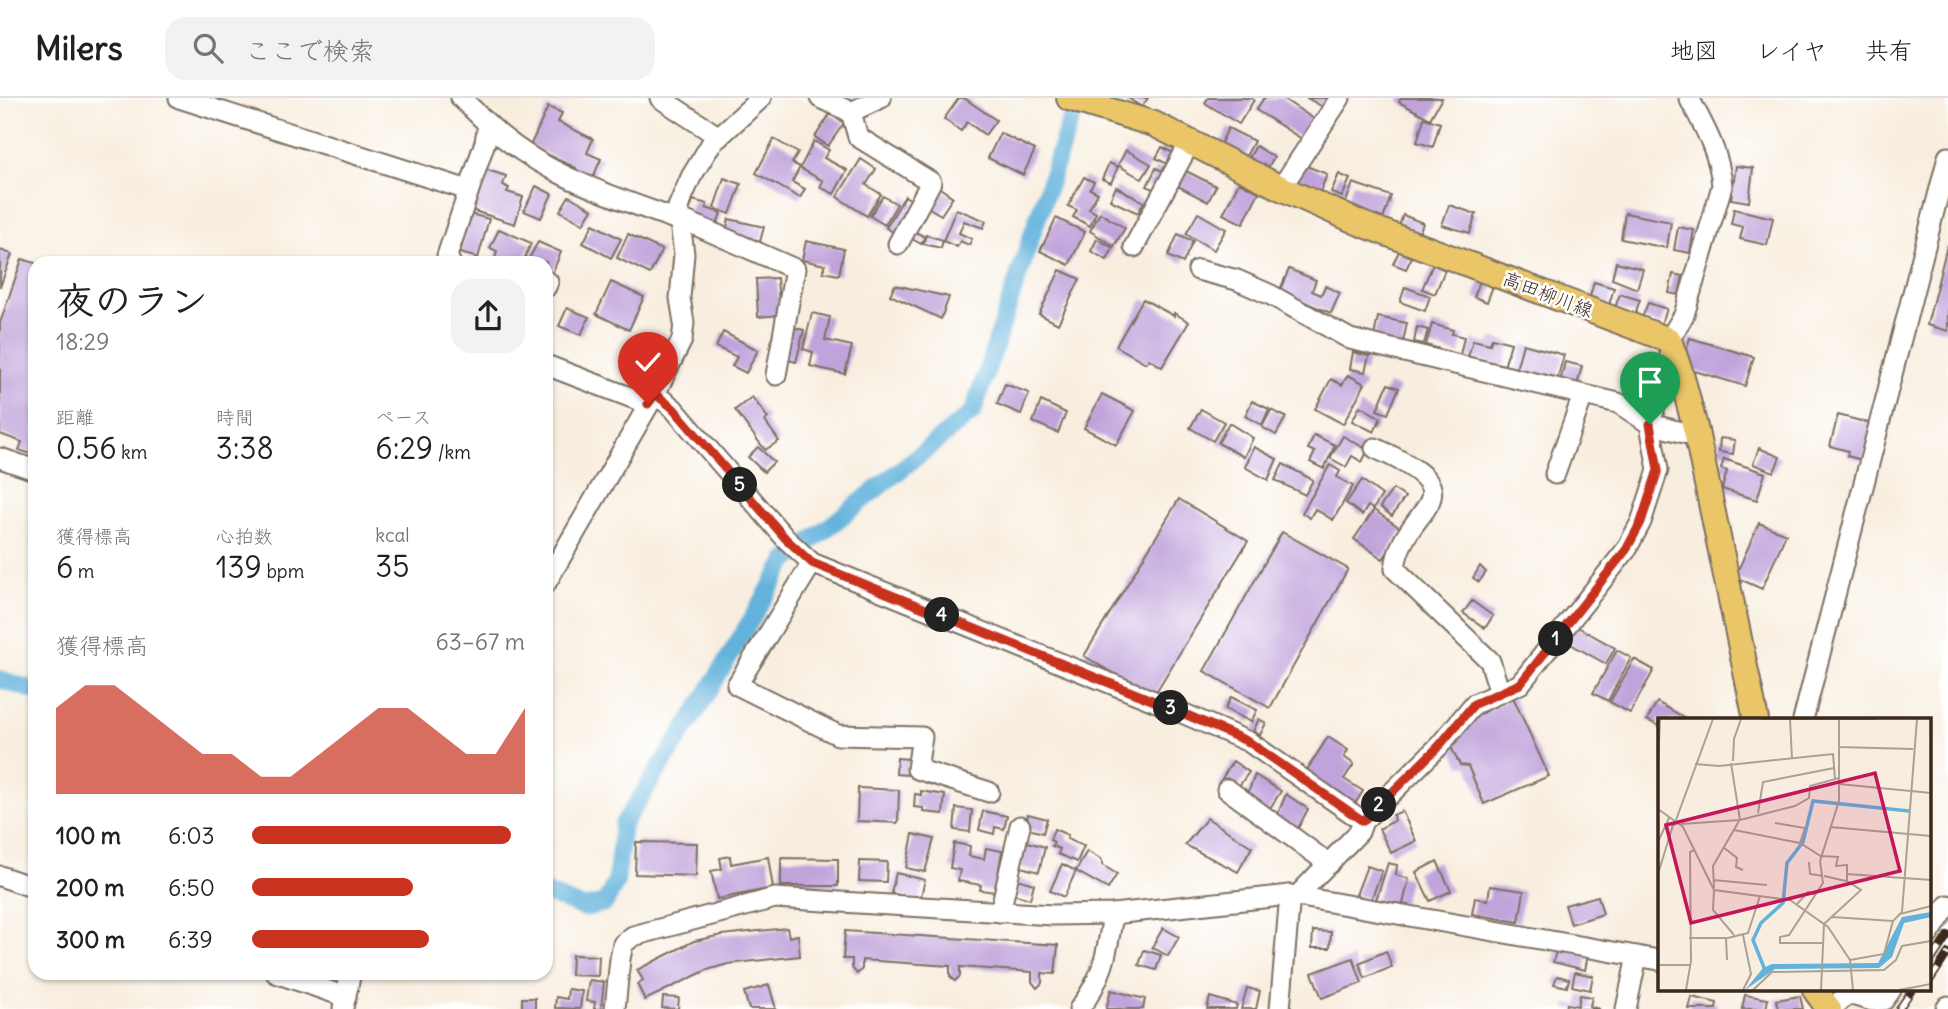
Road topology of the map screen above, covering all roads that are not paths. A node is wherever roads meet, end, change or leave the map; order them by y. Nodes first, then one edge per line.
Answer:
1 (178, 98) edge
2 (461, 98) edge
3 (660, 98) edge
4 (761, 98) edge
5 (820, 98) edge
6 (881, 98) edge
7 (1069, 98) edge
8 (1340, 98) edge
9 (1689, 98) edge
10 (851, 112) junction
11 (488, 124) junction
12 (719, 137) junction
13 (1190, 142) junction
14 (1948, 157) edge
15 (1282, 188) junction
16 (468, 190) junction
17 (680, 220) junction
18 (898, 244) dead end
19 (1134, 247) dead end
20 (447, 256) edge
21 (1198, 270) dead end
22 (1670, 344) junction
23 (553, 367) edge
24 (776, 375) dead end
25 (1583, 395) junction
26 (652, 399) junction
27 (1650, 424) junction
28 (1696, 436) junction
29 (1375, 448) dead end
30 (0, 458) edge
31 (28, 468) edge
32 (1555, 474) dead end
33 (812, 563) junction
34 (553, 571) edge
35 (1500, 693) junction
36 (1756, 718) edge
37 (1804, 718) edge
38 (1227, 789) dead end
39 (989, 792) dead end
40 (1363, 821) junction
41 (1020, 826) dead end
42 (1329, 864) junction
43 (0, 876) edge
44 (28, 886) edge
45 (1294, 896) junction
46 (1948, 905) edge
47 (1000, 912) junction
48 (1113, 914) junction
49 (1930, 932) edge
50 (1637, 956) junction
51 (1658, 960) edge
52 (292, 980) edge
53 (349, 980) edge
54 (1817, 992) edge
55 (1890, 992) edge
56 (344, 1003) edge
57 (615, 1009) edge
58 (1079, 1009) edge
59 (1280, 1009) edge
60 (1626, 1009) edge
61 (1830, 1009) edge

1 - 16 street
2 - 11 street
3 - 12 street
4 - 12 street
5 - 10 street
6 - 10 street
7 - 13 main road, 高田柳川線
8 - 15 street
9 - 22 street
10 - 18 street
11 - 16 street
11 - 17 street
12 - 17 street
13 - 15 main road, 高田柳川線
13 - 19 street
14 - 37 street
15 - 22 main road, 高田柳川線
16 - 20 street
17 - 24 street
17 - 26 street
21 - 25 street
22 - 27 street
22 - 28 main road
23 - 26 street
25 - 27 street
25 - 32 street
26 - 33 street
26 - 34 street
27 - 28 street
27 - 35 street
28 - 36 main road
29 - 35 street
30 - 31 street
33 - 39 street
33 - 40 street
35 - 40 street
38 - 42 street
40 - 42 street
41 - 47 street
42 - 45 street
43 - 44 street
45 - 48 street
45 - 50 street
45 - 59 street
46 - 49 street
47 - 48 street
47 - 57 street
48 - 58 street
50 - 51 street
50 - 60 street
52 - 56 street
53 - 56 street
54 - 61 main road
55 - 61 street

